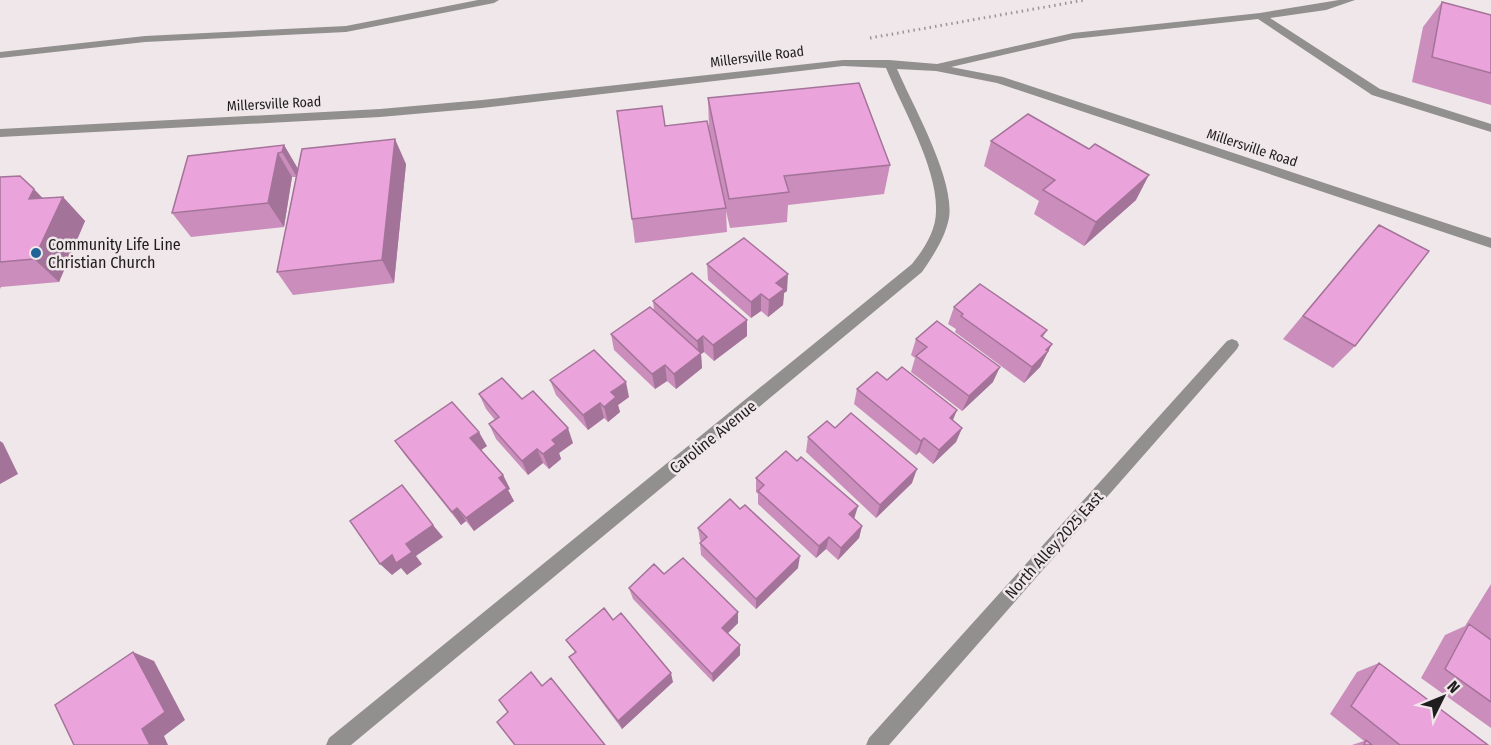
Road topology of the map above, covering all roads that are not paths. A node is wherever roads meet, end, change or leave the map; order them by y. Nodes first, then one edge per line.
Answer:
1 (494, 0) edge
2 (1350, 0) edge
3 (1260, 16) junction
4 (0, 55) edge
5 (889, 63) junction
6 (936, 67) junction
7 (1491, 128) edge
8 (0, 133) edge
9 (1491, 243) edge
10 (1232, 345) dead end
11 (336, 745) edge
12 (876, 745) edge

1 - 4 street
2 - 3 street
3 - 6 street
3 - 7 street
5 - 6 street, Millersville Road
5 - 8 street, Millersville Road
5 - 11 street, Caroline Avenue
6 - 9 street, Millersville Road
10 - 12 street, North Alley 2025 East

